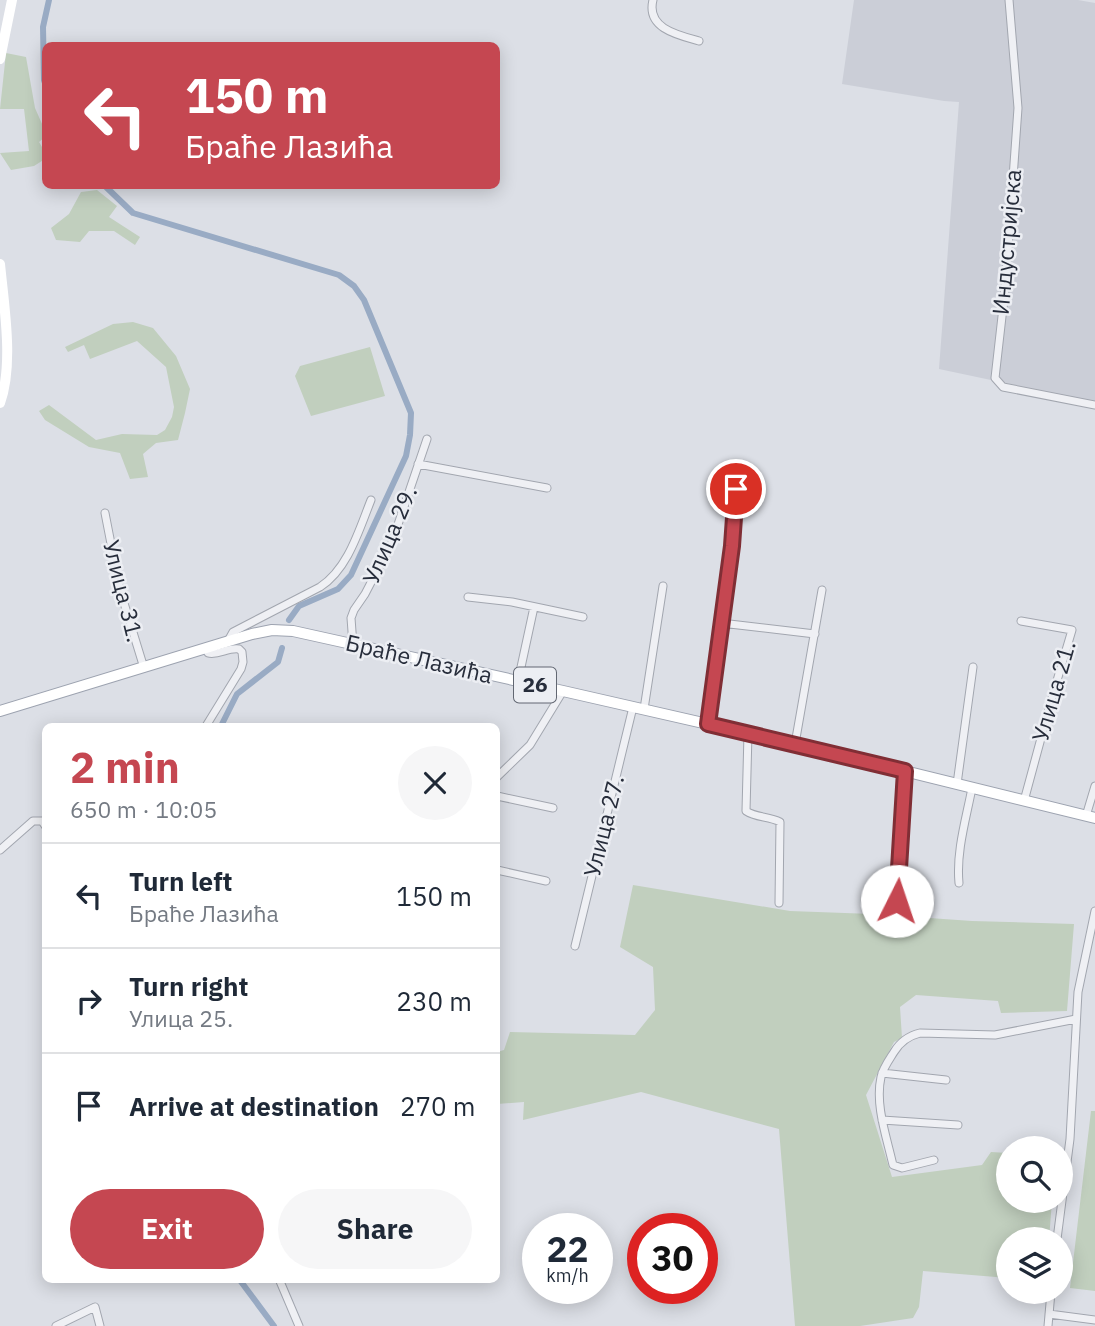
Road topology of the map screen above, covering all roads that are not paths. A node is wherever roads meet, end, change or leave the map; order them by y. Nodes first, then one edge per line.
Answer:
1 (12, 0) edge
2 (653, 0) edge
3 (1009, 0) edge
4 (699, 41) dead end
5 (0, 59) edge
6 (0, 264) edge
7 (0, 403) edge
8 (1095, 405) edge
9 (427, 439) dead end
10 (418, 464) junction
11 (547, 488) dead end
12 (736, 489) dead end
13 (371, 500) dead end
14 (105, 513) dead end
15 (663, 586) dead end
16 (822, 590) dead end
17 (468, 597) dead end
18 (534, 607) junction
19 (583, 617) dead end
20 (1021, 621) dead end
21 (721, 623) junction
22 (815, 634) junction
23 (228, 641) junction
24 (353, 645) junction
25 (206, 649) junction
26 (972, 667) dead end
27 (144, 668) junction
28 (518, 681) junction
29 (563, 691) junction
30 (639, 708) junction
31 (0, 711) edge
32 (208, 723) edge
33 (708, 724) junction
34 (748, 733) junction
35 (795, 744) junction
36 (905, 771) junction
37 (500, 773) edge
38 (957, 784) junction
39 (1095, 786) edge
40 (972, 788) junction
41 (500, 797) edge
42 (1024, 800) junction
43 (553, 808) dead end
44 (1091, 817) edge
45 (42, 821) edge
46 (0, 850) edge
47 (500, 871) edge
48 (546, 881) dead end
49 (959, 883) dead end
50 (897, 901) dead end
51 (779, 903) dead end
52 (1095, 911) edge
53 (575, 946) dead end
54 (1076, 1019) junction
55 (882, 1073) junction
56 (946, 1080) dead end
57 (882, 1120) junction
58 (958, 1125) dead end
59 (934, 1160) dead end
60 (1059, 1227) edge
61 (281, 1283) edge
62 (1050, 1304) edge
63 (1049, 1314) junction
64 (1095, 1320) edge
65 (56, 1326) edge
66 (100, 1326) edge
67 (299, 1326) edge
68 (1048, 1326) edge

1 - 5 main road
2 - 4 street
3 - 8 street, Индустријска
6 - 7 main road
9 - 10 street, Улица 29.
10 - 11 street, Улица 29.
10 - 24 street, Улица 29.
12 - 21 street
13 - 23 street
14 - 27 street, Улица 31.
15 - 30 street, Улица 27.
16 - 22 street
17 - 18 street
18 - 19 street
18 - 28 street
20 - 42 street, Улица 21.
21 - 22 street
21 - 33 street
22 - 35 street
23 - 24 main road, Браће Лазића / 26
23 - 25 main road, Браће Лазића / 26
24 - 28 main road, Браће Лазића / 26
25 - 27 main road, Браће Лазића / 26
25 - 32 street
26 - 38 street
27 - 31 main road, Браће Лазића / 26
28 - 29 main road, Браће Лазића / 26
29 - 30 main road, Браће Лазића / 26
29 - 37 street
30 - 33 main road, Браће Лазића / 26
30 - 53 street, Улица 27.
33 - 34 main road, Браће Лазића / 26
34 - 35 main road, Браће Лазића / 26
34 - 51 street
35 - 36 main road, Браће Лазића / 26
36 - 38 main road, Браће Лазића / 26
36 - 50 street
38 - 40 main road, Браће Лазића / 26
39 - 44 street
40 - 42 main road, Браће Лазића / 26
40 - 49 street
41 - 43 street
42 - 44 main road, Браће Лазића / 26
45 - 46 street
47 - 48 street
52 - 54 street
54 - 55 street
54 - 60 street
55 - 56 street
55 - 57 street
57 - 58 street
57 - 59 street
61 - 67 street
62 - 63 street
63 - 64 street
63 - 68 street
65 - 66 street

